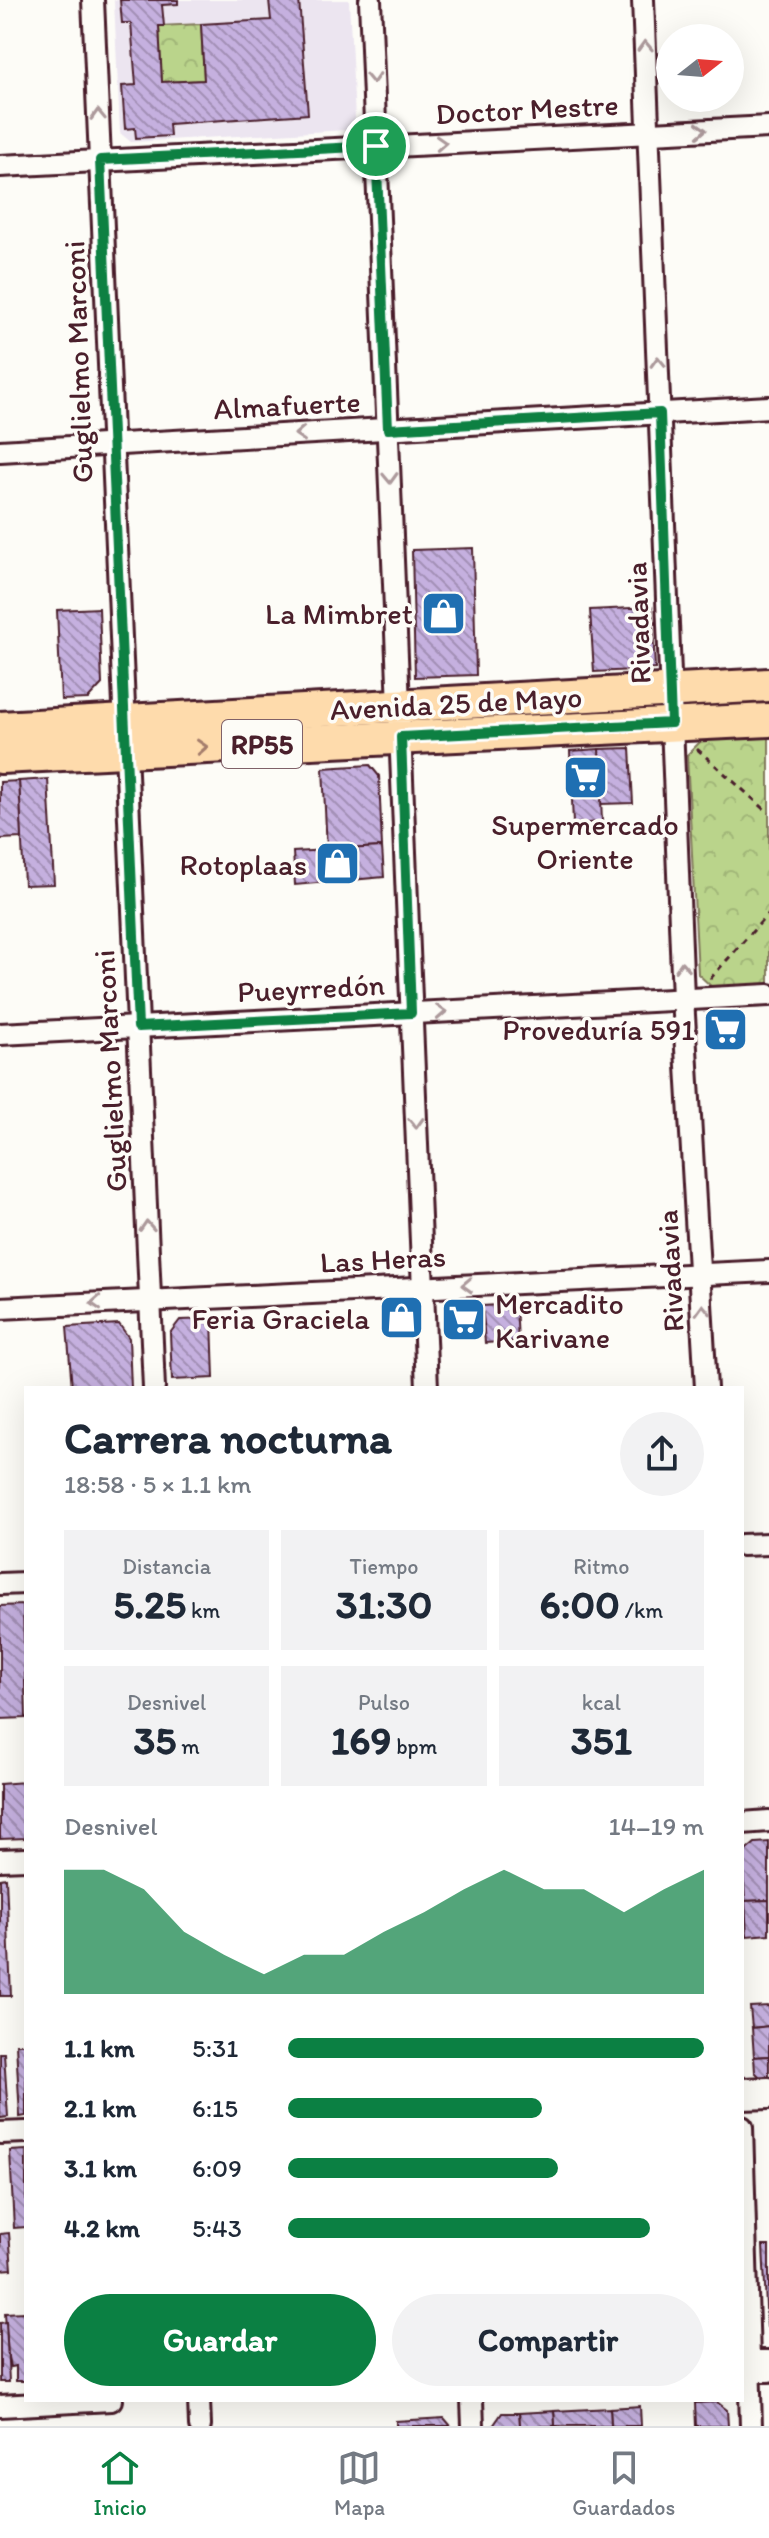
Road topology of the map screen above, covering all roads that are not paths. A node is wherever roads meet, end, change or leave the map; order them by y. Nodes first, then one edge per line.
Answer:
1 (93, 0) edge
2 (370, 0) edge
3 (643, 0) edge
4 (769, 127) edge
5 (648, 133) junction
6 (376, 146) junction
7 (100, 160) junction
8 (0, 166) edge
9 (769, 407) edge
10 (660, 413) junction
11 (388, 429) junction
12 (112, 445) junction
13 (0, 451) edge
14 (769, 685) edge
15 (671, 707) junction
16 (769, 720) edge
17 (400, 721) junction
18 (0, 728) edge
19 (124, 736) junction
20 (0, 757) edge
21 (769, 995) edge
22 (683, 998) junction
23 (411, 1013) junction
24 (138, 1027) junction
25 (0, 1034) edge
26 (769, 1271) edge
27 (701, 1275) junction
28 (422, 1287) junction
29 (151, 1300) junction
30 (0, 1308) edge
31 (154, 1386) edge
32 (427, 1386) edge
33 (706, 1386) edge
34 (769, 1544) edge
35 (744, 1545) edge
36 (24, 1583) edge
37 (0, 1584) edge
38 (769, 1821) edge
39 (744, 1823) edge
40 (24, 1859) edge
41 (0, 1860) edge
42 (769, 2093) edge
43 (744, 2094) edge
44 (24, 2132) edge
45 (0, 2133) edge
46 (744, 2170) edge
47 (753, 2366) edge
48 (74, 2402) edge
49 (199, 2402) edge
50 (472, 2402) edge
51 (0, 2406) edge
52 (200, 2426) edge
53 (473, 2426) edge
54 (751, 2426) edge

7 -> 1 street, Guglielmo Marconi
2 -> 6 street
5 -> 3 street, Rivadavia
5 -> 4 street, Doctor Mestre
6 -> 5 street, Doctor Mestre
10 -> 5 street, Rivadavia
6 - 7 street, Doctor Mestre
6 - 11 street
7 - 8 street, Doctor Mestre
7 - 12 street, Guglielmo Marconi
9 - 10 street, Almafuerte
10 - 11 street, Almafuerte
10 - 15 street, Rivadavia
11 -> 12 street, Almafuerte
11 -> 17 street
12 - 13 street, Almafuerte
12 - 19 street, Guglielmo Marconi
14 - 15 main road, Avenida 25 de Mayo / RP55
15 - 16 main road, Avenida 25 de Mayo / RP55
15 - 17 main road, Avenida 25 de Mayo / RP55
22 -> 15 street, Rivadavia
17 - 19 main road, Avenida 25 de Mayo / RP55
17 - 23 street
18 - 19 main road, Avenida 25 de Mayo / RP55
19 - 20 main road, Avenida 25 de Mayo / RP55
19 - 24 street, Guglielmo Marconi
21 - 22 street, Pueyrredón
23 -> 22 street, Pueyrredón
22 - 27 street, Rivadavia
23 - 24 street, Pueyrredón
23 -> 28 street
24 - 25 street, Pueyrredón
29 -> 24 street, Guglielmo Marconi
26 - 27 street, Las Heras
27 -> 28 street, Las Heras
33 -> 27 street, Rivadavia
28 - 29 street, Las Heras
28 - 32 street
29 -> 30 street, Las Heras
29 - 31 street, Guglielmo Marconi
34 - 35 street
36 - 37 street
38 - 39 street
40 - 41 street
42 - 43 street
44 - 45 street
46 - 47 street
47 - 54 street
48 - 51 street
49 - 52 street
50 - 53 street

